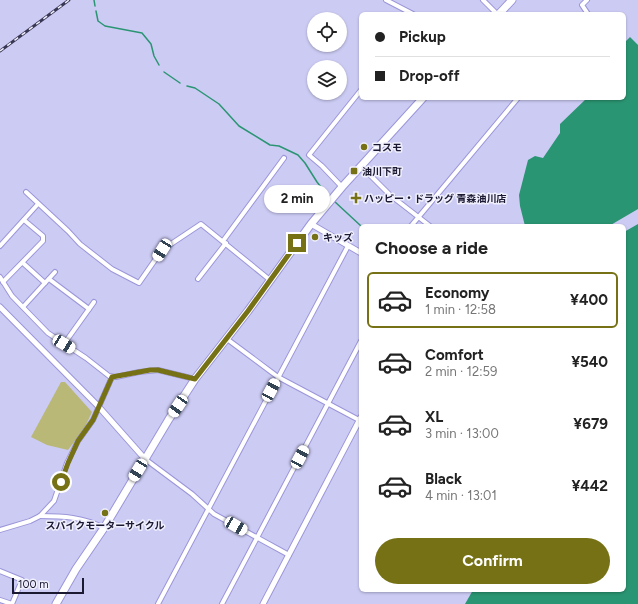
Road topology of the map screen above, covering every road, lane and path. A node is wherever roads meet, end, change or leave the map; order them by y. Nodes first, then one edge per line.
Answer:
1 (386, 0) edge
2 (483, 0) edge
3 (512, 0) edge
4 (587, 0) edge
5 (405, 12) edge
6 (496, 12) edge
7 (500, 12) edge
8 (587, 12) edge
9 (359, 92) edge
10 (421, 100) edge
11 (516, 100) edge
12 (284, 158) dead end
13 (361, 166) junction
14 (342, 187) junction
15 (26, 192) dead end
16 (38, 204) junction
17 (419, 217) junction
18 (24, 220) junction
19 (311, 224) junction
20 (413, 224) edge
21 (428, 224) edge
22 (224, 242) junction
23 (0, 246) edge
24 (348, 246) junction
25 (359, 252) edge
26 (23, 263) junction
27 (54, 272) dead end
28 (0, 277) edge
29 (48, 279) junction
30 (198, 279) dead end
31 (270, 280) junction
32 (3, 282) junction
33 (45, 283) junction
34 (94, 302) dead end
35 (0, 307) edge
36 (23, 307) junction
37 (89, 309) junction
38 (227, 339) junction
39 (64, 344) junction
40 (359, 345) edge
41 (112, 377) junction
42 (278, 377) junction
43 (195, 379) junction
44 (328, 403) junction
45 (98, 406) junction
46 (359, 418) edge
47 (359, 420) edge
48 (145, 459) junction
49 (209, 509) junction
50 (40, 516) junction
51 (104, 528) junction
52 (0, 530) edge
53 (257, 538) junction
54 (289, 555) junction
55 (0, 571) edge
56 (0, 600) edge
57 (12, 604) edge
58 (56, 604) edge
59 (158, 604) edge
60 (222, 604) edge
61 (263, 604) edge

1 - 5 street
2 - 6 street
3 - 7 highway
4 - 8 street
9 - 14 street
10 - 13 highway
11 - 17 street
12 - 22 street
13 - 14 highway
13 - 17 street
14 - 19 highway
15 - 16 street
16 - 18 street
16 - 22 street
17 - 20 street
17 - 21 street
18 - 23 street
18 - 26 street
19 - 24 street
19 - 31 highway
22 - 30 street
22 - 31 street
24 - 25 street
24 - 42 street
26 - 32 street
26 - 33 street
27 - 29 street
28 - 32 street
29 - 33 street
29 - 37 street
31 - 38 highway
32 - 36 street
33 - 36 street
34 - 37 street
35 - 45 street
36 - 39 street
37 - 39 street
38 - 42 street
38 - 43 highway
39 - 41 street
40 - 44 street
41 - 43 street
41 - 45 street
42 - 44 street
42 - 49 street
43 - 48 highway
44 - 46 street
44 - 53 street
45 - 48 street
45 - 50 street
47 - 54 street
48 - 49 street
48 - 51 highway
49 - 53 street
49 - 59 street
50 - 51 street
50 - 52 street
51 - 58 highway
53 - 54 street
53 - 60 street
54 - 61 street
55 - 57 street
56 - 57 street

